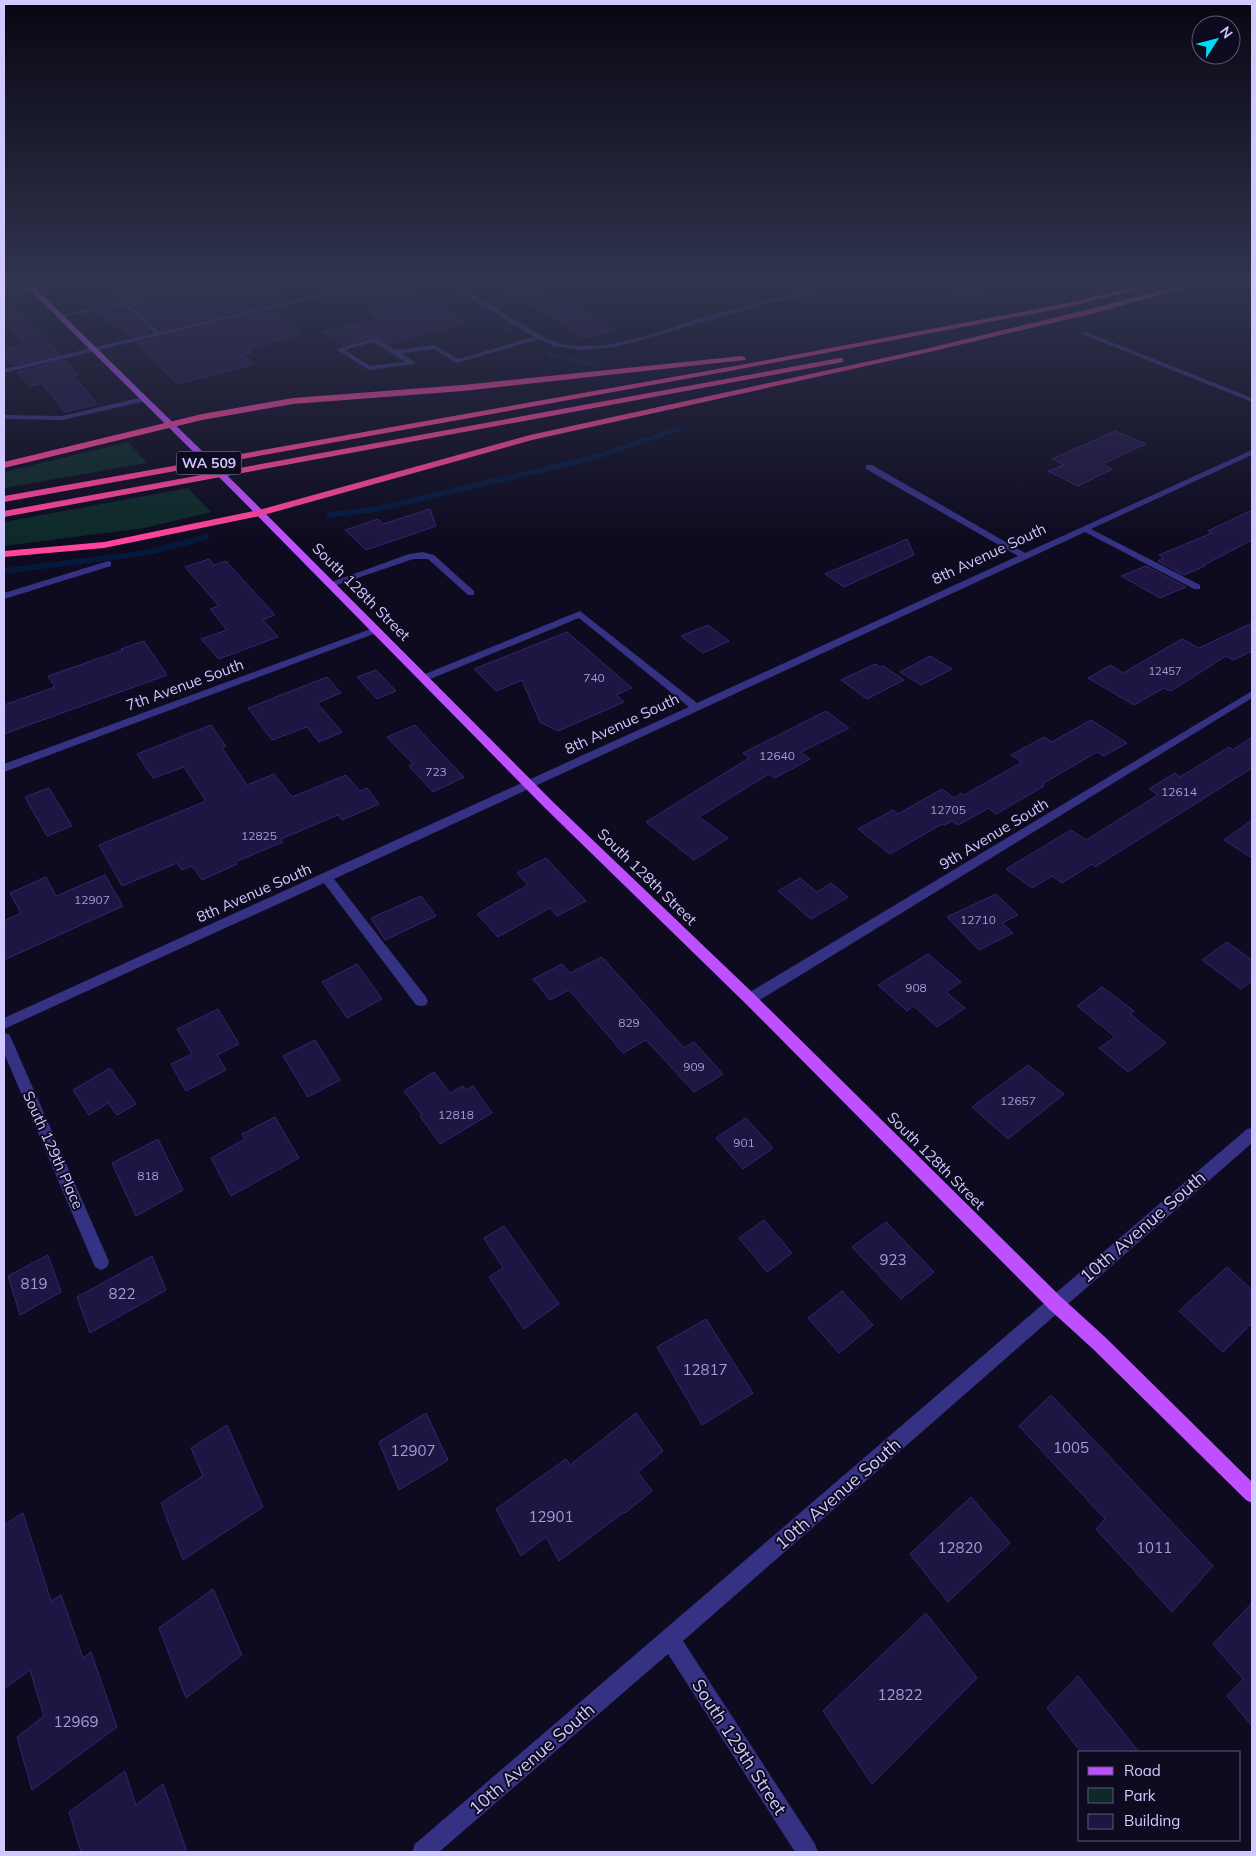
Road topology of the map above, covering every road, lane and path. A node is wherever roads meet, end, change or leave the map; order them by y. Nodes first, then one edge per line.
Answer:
1 (22, 367) edge
2 (111, 367) edge
3 (367, 367) edge
4 (381, 367) edge
5 (659, 367) edge
6 (742, 367) edge
7 (802, 367) edge
8 (854, 367) edge
9 (1168, 367) edge
10 (4, 371) edge
11 (143, 399) junction
12 (1252, 400) edge
13 (4, 417) edge
14 (171, 425) junction
15 (1252, 452) edge
16 (4, 465) edge
17 (869, 467) dead end
18 (4, 500) edge
19 (260, 513) junction
20 (4, 514) edge
21 (1085, 529) junction
22 (4, 554) edge
23 (1024, 556) junction
24 (108, 564) dead end
25 (331, 584) junction
26 (1196, 587) dead end
27 (471, 593) dead end
28 (4, 596) edge
29 (376, 630) junction
30 (424, 678) junction
31 (1252, 694) edge
32 (697, 708) junction
33 (4, 768) edge
34 (530, 785) junction
35 (327, 878) junction
36 (750, 999) junction
37 (421, 1001) dead end
38 (4, 1024) edge
39 (4, 1038) edge
40 (1252, 1134) edge
41 (102, 1262) dead end
42 (1055, 1303) junction
43 (1252, 1494) edge
44 (671, 1641) junction
45 (423, 1852) edge
46 (807, 1852) edge

1 - 10 street
2 - 11 main road, South 128th Street
3 - 4 street
5 - 14 highway
6 - 18 highway, WA 509
7 - 20 highway, WA 509
8 - 19 highway
9 - 12 street
11 - 13 street
11 - 14 main road, South 128th Street
14 - 16 highway
14 - 19 main road, South 128th Street
15 - 21 street, 8th Avenue South
17 - 23 street
19 - 22 highway
19 - 25 main road, South 128th Street
21 - 23 street, 8th Avenue South
21 - 26 street
23 - 32 street, 8th Avenue South
24 - 28 street
25 - 27 street
25 - 29 main road, South 128th Street
29 - 30 main road, South 128th Street
29 - 33 street, 7th Avenue South
30 - 32 street
30 - 34 main road, South 128th Street
31 - 36 street, 9th Avenue South
32 - 34 street, 8th Avenue South
34 - 35 street, 8th Avenue South
34 - 36 main road, South 128th Street
35 - 37 street
35 - 38 street, 8th Avenue South
36 - 42 main road, South 128th Street
39 - 41 street, South 129th Place
40 - 42 street, 10th Avenue South
42 - 43 main road, South 128th Street
42 - 44 street, 10th Avenue South
44 - 45 street, 10th Avenue South
44 - 46 street, South 129th Street

